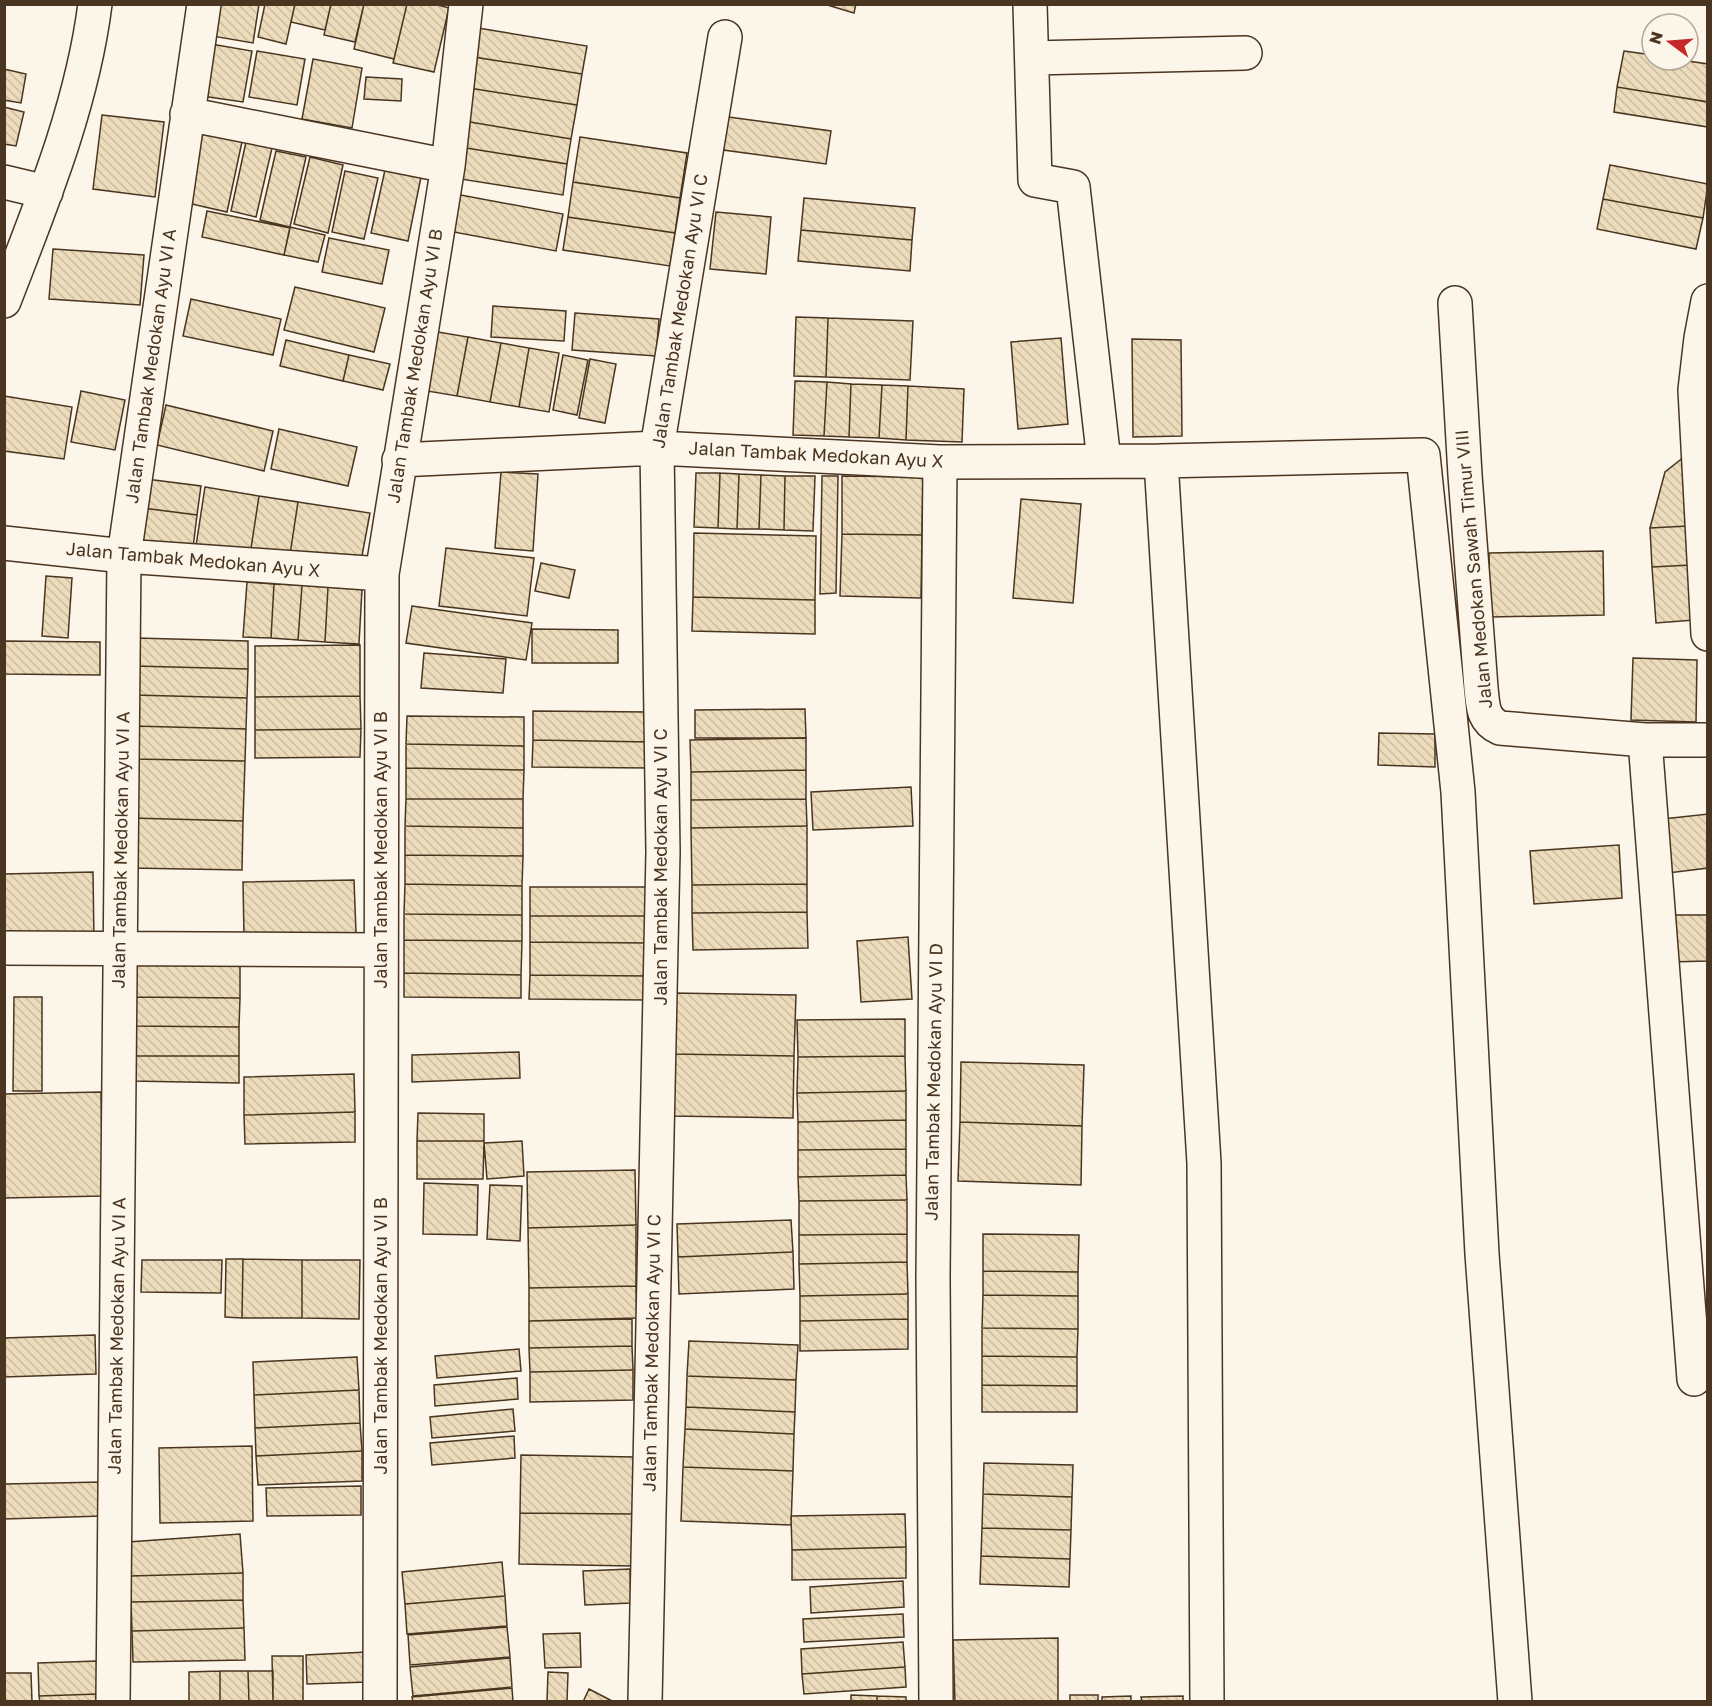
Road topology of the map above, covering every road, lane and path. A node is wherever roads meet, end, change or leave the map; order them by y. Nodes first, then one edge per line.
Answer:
1 (95, 4) edge
2 (204, 4) edge
3 (466, 4) edge
4 (1030, 4) edge
5 (725, 37) dead end
6 (1245, 53) dead end
7 (1032, 58) junction
8 (187, 114) junction
9 (447, 166) junction
10 (4, 182) edge
11 (46, 192) junction
12 (1707, 301) edge
13 (4, 302) edge
14 (1455, 303) dead end
15 (657, 448) junction
16 (399, 460) junction
17 (1104, 461) junction
18 (1161, 461) junction
19 (940, 462) junction
20 (4, 543) edge
21 (124, 556) junction
22 (382, 574) junction
23 (1707, 634) edge
24 (1645, 740) junction
25 (1707, 740) edge
26 (4, 948) edge
27 (121, 948) junction
28 (381, 950) junction
29 (1694, 1379) dead end
30 (114, 1701) edge
31 (380, 1701) edge
32 (645, 1701) edge
33 (936, 1701) edge
34 (1207, 1701) edge
35 (1515, 1701) edge

1 - 11 street
2 - 8 street, Jalan Tambak Medokan Ayu VI A
3 - 9 street, Jalan Tambak Medokan Ayu VI B
4 - 7 street
5 - 15 street, Jalan Tambak Medokan Ayu VI C
6 - 7 street
7 - 17 street
8 - 9 street
8 - 21 street, Jalan Tambak Medokan Ayu VI A
9 - 16 street, Jalan Tambak Medokan Ayu VI B
10 - 11 street
11 - 13 street
12 - 23 street
14 - 24 street, Jalan Medokan Sawah Timur VIII
15 - 16 street, Jalan Tambak Medokan Ayu X
15 - 19 street, Jalan Tambak Medokan Ayu X
15 - 32 street, Jalan Tambak Medokan Ayu VI C
16 - 22 street, Jalan Tambak Medokan Ayu VI B
17 - 18 street, Jalan Tambak Medokan Ayu X
17 - 19 street, Jalan Tambak Medokan Ayu X
18 - 34 street
18 - 35 street, Jalan Tambak Medokan Ayu X
19 - 33 street, Jalan Tambak Medokan Ayu VI D
20 - 21 street, Jalan Tambak Medokan Ayu X
21 - 22 street, Jalan Tambak Medokan Ayu X
21 - 27 street, Jalan Tambak Medokan Ayu VI A
22 - 28 street, Jalan Tambak Medokan Ayu VI B
24 - 25 street, Jalan Medokan Sawah Timur VIII
24 - 29 street
26 - 27 street
27 - 28 street
27 - 30 street, Jalan Tambak Medokan Ayu VI A
28 - 31 street, Jalan Tambak Medokan Ayu VI B

